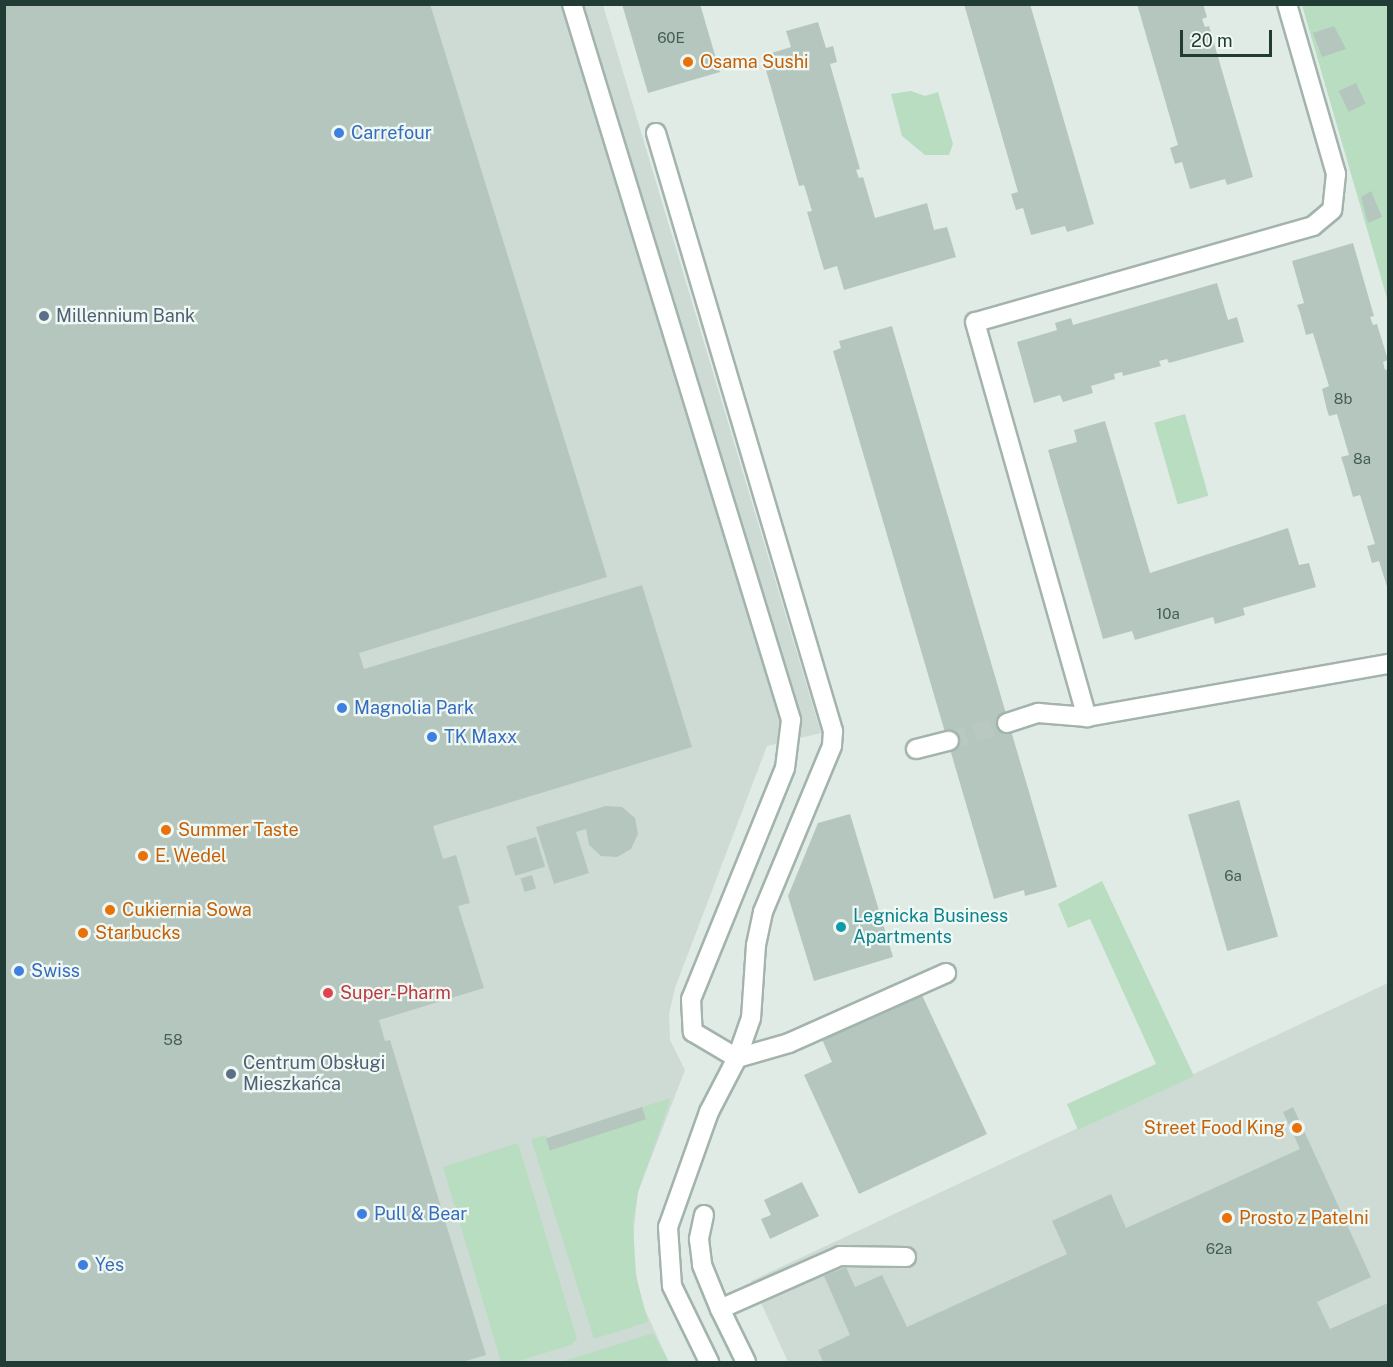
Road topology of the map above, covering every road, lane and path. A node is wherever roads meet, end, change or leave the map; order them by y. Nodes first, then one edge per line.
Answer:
1 (572, 4) edge
2 (1287, 4) edge
3 (656, 133) dead end
4 (1389, 664) edge
5 (1087, 717) junction
6 (1007, 723) tunnel mouth
7 (949, 741) tunnel mouth
8 (916, 750) dead end
9 (946, 973) dead end
10 (737, 1058) junction
11 (704, 1215) dead end
12 (906, 1257) dead end
13 (720, 1309) junction
14 (709, 1362) edge
15 (746, 1362) edge

1 - 10 street
2 - 5 street
3 - 10 street
4 - 5 street
5 - 6 street
7 - 8 street
9 - 10 street
10 - 14 street
11 - 13 street
12 - 13 street
13 - 15 street

